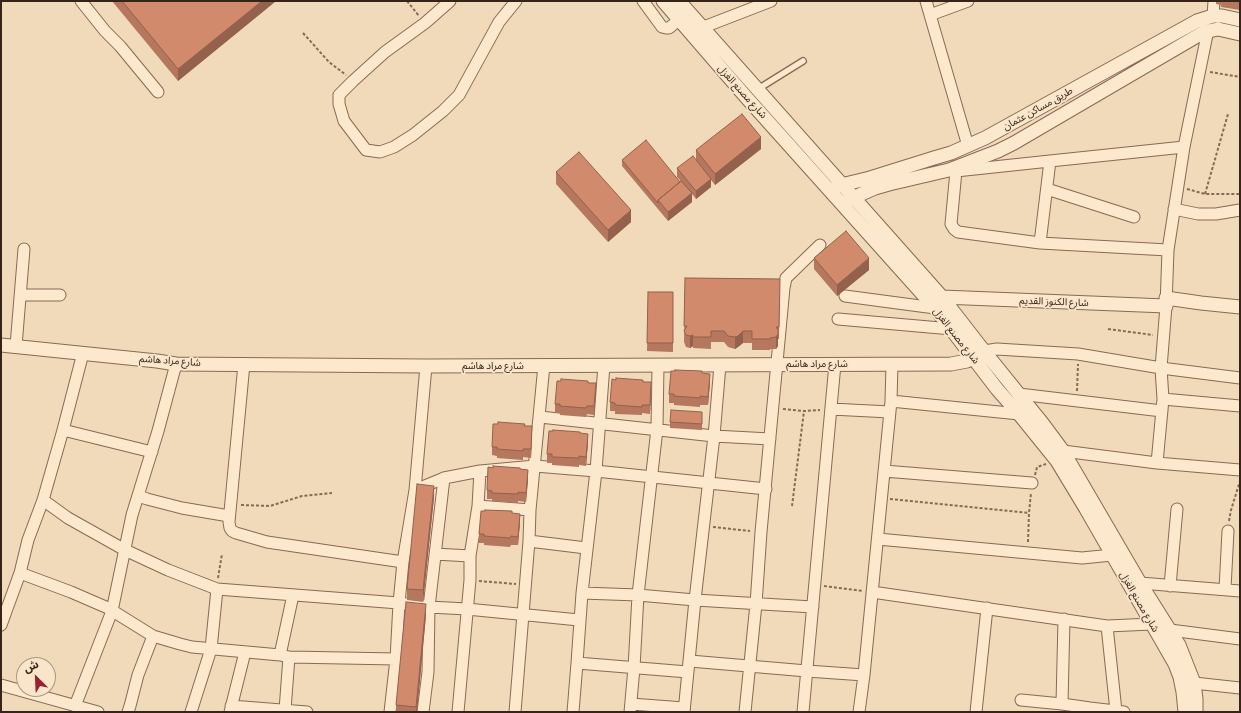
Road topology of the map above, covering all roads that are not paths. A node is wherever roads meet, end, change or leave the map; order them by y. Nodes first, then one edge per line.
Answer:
1 (81, 1) edge
2 (450, 1) edge
3 (516, 1) edge
4 (643, 1) edge
5 (663, 1) edge
6 (679, 1) edge
7 (771, 1) edge
8 (926, 1) edge
9 (968, 1) edge
10 (1214, 1) edge
11 (930, 15) junction
12 (683, 16) junction
13 (1213, 16) junction
14 (1240, 20) edge
15 (696, 30) junction
16 (1208, 30) junction
17 (1240, 34) edge
18 (803, 61) dead end
19 (757, 90) junction
20 (158, 92) dead end
21 (746, 97) junction
22 (968, 146) junction
23 (1184, 147) junction
24 (1050, 161) junction
25 (956, 169) junction
26 (873, 183) junction
27 (843, 184) junction
28 (828, 188) junction
29 (1047, 189) junction
30 (854, 197) junction
31 (841, 204) junction
32 (1174, 210) junction
33 (1240, 210) edge
34 (1134, 217) dead end
35 (1040, 243) junction
36 (820, 245) dead end
37 (24, 249) dead end
38 (1168, 250) junction
39 (21, 295) junction
40 (60, 295) dead end
41 (845, 296) dead end
42 (1166, 302) junction
43 (938, 303) junction
44 (1240, 307) edge
45 (838, 319) dead end
46 (952, 329) junction
47 (1, 345) edge
48 (16, 346) junction
49 (82, 353) junction
50 (978, 354) junction
51 (176, 364) junction
52 (244, 364) junction
53 (720, 364) junction
54 (777, 364) junction
55 (835, 364) junction
56 (892, 364) junction
57 (604, 365) junction
58 (658, 365) junction
59 (426, 366) junction
60 (544, 366) junction
61 (1161, 368) junction
62 (1240, 378) edge
63 (1019, 394) junction
64 (1163, 399) junction
65 (891, 401) junction
66 (1240, 406) edge
67 (831, 409) junction
68 (1162, 411) junction
69 (890, 412) junction
70 (1019, 414) junction
71 (540, 417) junction
72 (599, 423) junction
73 (657, 429) junction
74 (63, 430) junction
75 (714, 436) junction
76 (770, 439) junction
77 (152, 452) junction
78 (1060, 456) junction
79 (1157, 463) junction
80 (535, 466) junction
81 (1240, 470) edge
82 (480, 471) junction
83 (596, 471) junction
84 (884, 471) junction
85 (652, 477) junction
86 (444, 478) junction
87 (708, 483) junction
88 (1032, 483) road end
89 (766, 489) junction
90 (415, 490) junction
91 (139, 496) junction
92 (43, 500) junction
93 (478, 506) junction
94 (1177, 509) dead end
95 (530, 510) junction
96 (229, 516) junction
97 (1228, 531) road end
98 (878, 539) junction
99 (529, 541) junction
100 (586, 548) junction
101 (125, 550) junction
102 (435, 554) junction
103 (1112, 555) junction
104 (470, 556) junction
105 (404, 562) junction
106 (20, 573) junction
107 (1140, 583) junction
108 (1170, 586) junction
109 (217, 589) junction
110 (1225, 589) junction
111 (1240, 591) edge
112 (872, 592) junction
113 (582, 593) junction
114 (293, 595) junction
115 (638, 595) junction
116 (695, 600) junction
117 (399, 603) junction
118 (756, 604) junction
119 (429, 607) junction
120 (813, 607) junction
121 (987, 608) junction
122 (467, 609) junction
123 (112, 611) junction
124 (524, 615) junction
125 (1064, 619) junction
126 (579, 620) junction
127 (1152, 624) junction
128 (1, 625) edge
129 (1107, 626) junction
130 (1170, 630) junction
131 (153, 636) junction
132 (1240, 639) edge
133 (211, 649) junction
134 (244, 652) junction
135 (285, 656) junction
136 (396, 659) junction
137 (577, 663) junction
138 (689, 666) junction
139 (750, 666) junction
140 (634, 668) junction
141 (807, 671) junction
142 (864, 675) junction
143 (1194, 683) junction
144 (1, 685) edge
145 (1240, 688) edge
146 (1021, 700) dead end
147 (1062, 704) junction
148 (75, 706) junction
149 (630, 708) edge
150 (230, 709) edge
151 (285, 710) junction
152 (684, 710) edge
153 (1090, 710) edge
154 (1120, 711) edge
155 (98, 712) edge
156 (128, 712) edge
157 (191, 712) edge
158 (307, 712) edge
159 (390, 712) edge
160 (423, 712) edge
161 (458, 712) edge
162 (515, 712) edge
163 (572, 712) edge
164 (745, 712) edge
165 (803, 712) edge
166 (859, 712) edge
167 (976, 712) edge
168 (1185, 712) edge
169 (1196, 712) edge

1 - 20 street
2 - 3 street
4 - 12 street
5 - 12 street, شارع مصنع الغزل
6 - 12 street, شارع مصنع الغزل
7 - 15 street
8 - 11 street
9 - 11 street
10 - 13 street
11 - 22 street
12 - 15 street, شارع مصنع الغزل
13 - 14 street, طريق مساكن عثمان
13 - 22 street, طريق مساكن عثمان
15 - 19 street, شارع مصنع الغزل
15 - 21 street, شارع مصنع الغزل
16 - 17 street
16 - 23 street
16 - 25 street, طريق مساكن عثمان
18 - 19 lane
19 - 21 street
19 - 27 street, شارع مصنع الغزل
21 - 28 street, شارع مصنع الغزل
22 - 26 street, طريق مساكن عثمان
23 - 24 street
23 - 32 street
24 - 25 street
24 - 29 street
25 - 26 street, طريق مساكن عثمان
25 - 35 street
26 - 27 street, طريق مساكن عثمان
26 - 30 street, طريق مساكن عثمان
27 - 28 street, طريق مساكن عثمان
27 - 30 street, شارع مصنع الغزل
28 - 31 street, شارع مصنع الغزل
29 - 34 street
29 - 35 street
30 - 31 street, طريق مساكن عثمان
30 - 43 street, شارع مصنع الغزل
31 - 43 street, شارع مصنع الغزل
32 - 33 street
32 - 38 street
35 - 38 street
36 - 54 street
37 - 39 street
38 - 42 street
39 - 40 street
39 - 48 street
41 - 43 street
42 - 43 street, شارع الكنوز القديم
42 - 44 street, شارع الكنوز القديم
42 - 61 street
43 - 46 street, شارع مصنع الغزل
43 - 50 street, شارع مصنع الغزل
45 - 46 street
46 - 50 street, شارع مصنع الغزل
47 - 48 street, شارع مراد هاشم
48 - 49 street, شارع مراد هاشم
49 - 51 street, شارع مراد هاشم
49 - 74 street
50 - 56 street, شارع مراد هاشم
50 - 61 street
50 - 63 street, شارع مصنع الغزل
50 - 70 street, شارع مصنع الغزل
51 - 52 street, شارع مراد هاشم
51 - 77 street
52 - 59 street, شارع مراد هاشم
52 - 96 street
53 - 54 street, شارع مراد هاشم
53 - 58 street, شارع مراد هاشم
53 - 75 street
54 - 55 street, شارع مراد هاشم
54 - 76 street
55 - 56 street, شارع مراد هاشم
55 - 67 street
56 - 65 street
57 - 58 street, شارع مراد هاشم
57 - 60 street, شارع مراد هاشم
57 - 72 street
58 - 73 street
59 - 60 street, شارع مراد هاشم
59 - 90 street
60 - 71 street
61 - 62 street
61 - 64 street
63 - 68 street
63 - 78 street, شارع مصنع الغزل
64 - 66 street
64 - 68 street
65 - 69 street
65 - 70 street
67 - 69 street
67 - 120 street
68 - 79 street
69 - 84 street
70 - 78 street, شارع مصنع الغزل
71 - 72 street
71 - 80 street
72 - 73 street
72 - 83 street
73 - 75 street
73 - 85 street
74 - 77 street
74 - 92 street
75 - 76 street
75 - 87 street
76 - 89 street
77 - 91 street
78 - 79 street
78 - 103 street, شارع مصنع الغزل
78 - 107 street, شارع مصنع الغزل
79 - 81 street
80 - 82 street
80 - 83 street
80 - 95 street
82 - 86 street
82 - 93 street
83 - 85 street
83 - 100 street
84 - 88 street
84 - 98 street
85 - 87 street
85 - 115 street
86 - 90 street
86 - 102 street
87 - 89 street
87 - 116 street
89 - 118 street
90 - 105 street
91 - 96 street
91 - 101 street
92 - 101 street
92 - 106 street
93 - 95 street
93 - 104 street
94 - 108 street
95 - 99 street
96 - 105 street
97 - 110 street
98 - 103 street
98 - 112 street
99 - 100 street
99 - 124 street
100 - 113 street
101 - 109 street
101 - 123 street
102 - 104 street
102 - 119 street
103 - 127 street, شارع مصنع الغزل
104 - 122 street
105 - 117 street
106 - 123 street
106 - 128 street
107 - 108 street
107 - 130 street, شارع مصنع الغزل
108 - 110 street
109 - 114 street
109 - 133 street
110 - 111 street
112 - 121 street
112 - 142 street
113 - 115 street
113 - 126 street
114 - 117 street
114 - 135 street
115 - 116 street
115 - 140 street
116 - 118 street
116 - 138 street
117 - 119 street
117 - 136 street
118 - 120 street
118 - 139 street
119 - 122 street
119 - 160 street
120 - 141 street
121 - 125 street
121 - 167 street
122 - 124 street
122 - 161 street
123 - 131 street
123 - 148 street
124 - 126 street
124 - 162 street
125 - 129 street
125 - 147 street
126 - 137 street
127 - 129 street
127 - 168 street, شارع مصنع الغزل
129 - 154 street
130 - 132 street
130 - 143 street, شارع مصنع الغزل
131 - 133 street
131 - 156 street
133 - 134 street
133 - 157 street
134 - 135 street
134 - 150 street
135 - 136 street
135 - 151 street
136 - 159 street
137 - 140 street
137 - 163 street
138 - 139 street
138 - 140 street
138 - 152 street
139 - 141 street
139 - 164 street
140 - 149 street
141 - 142 street
141 - 165 street
142 - 166 street
143 - 145 street
143 - 169 street, شارع مصنع الغزل
144 - 148 street
146 - 147 street
147 - 153 street
148 - 155 street
149 - 152 street
150 - 151 street
151 - 158 street
153 - 154 street

